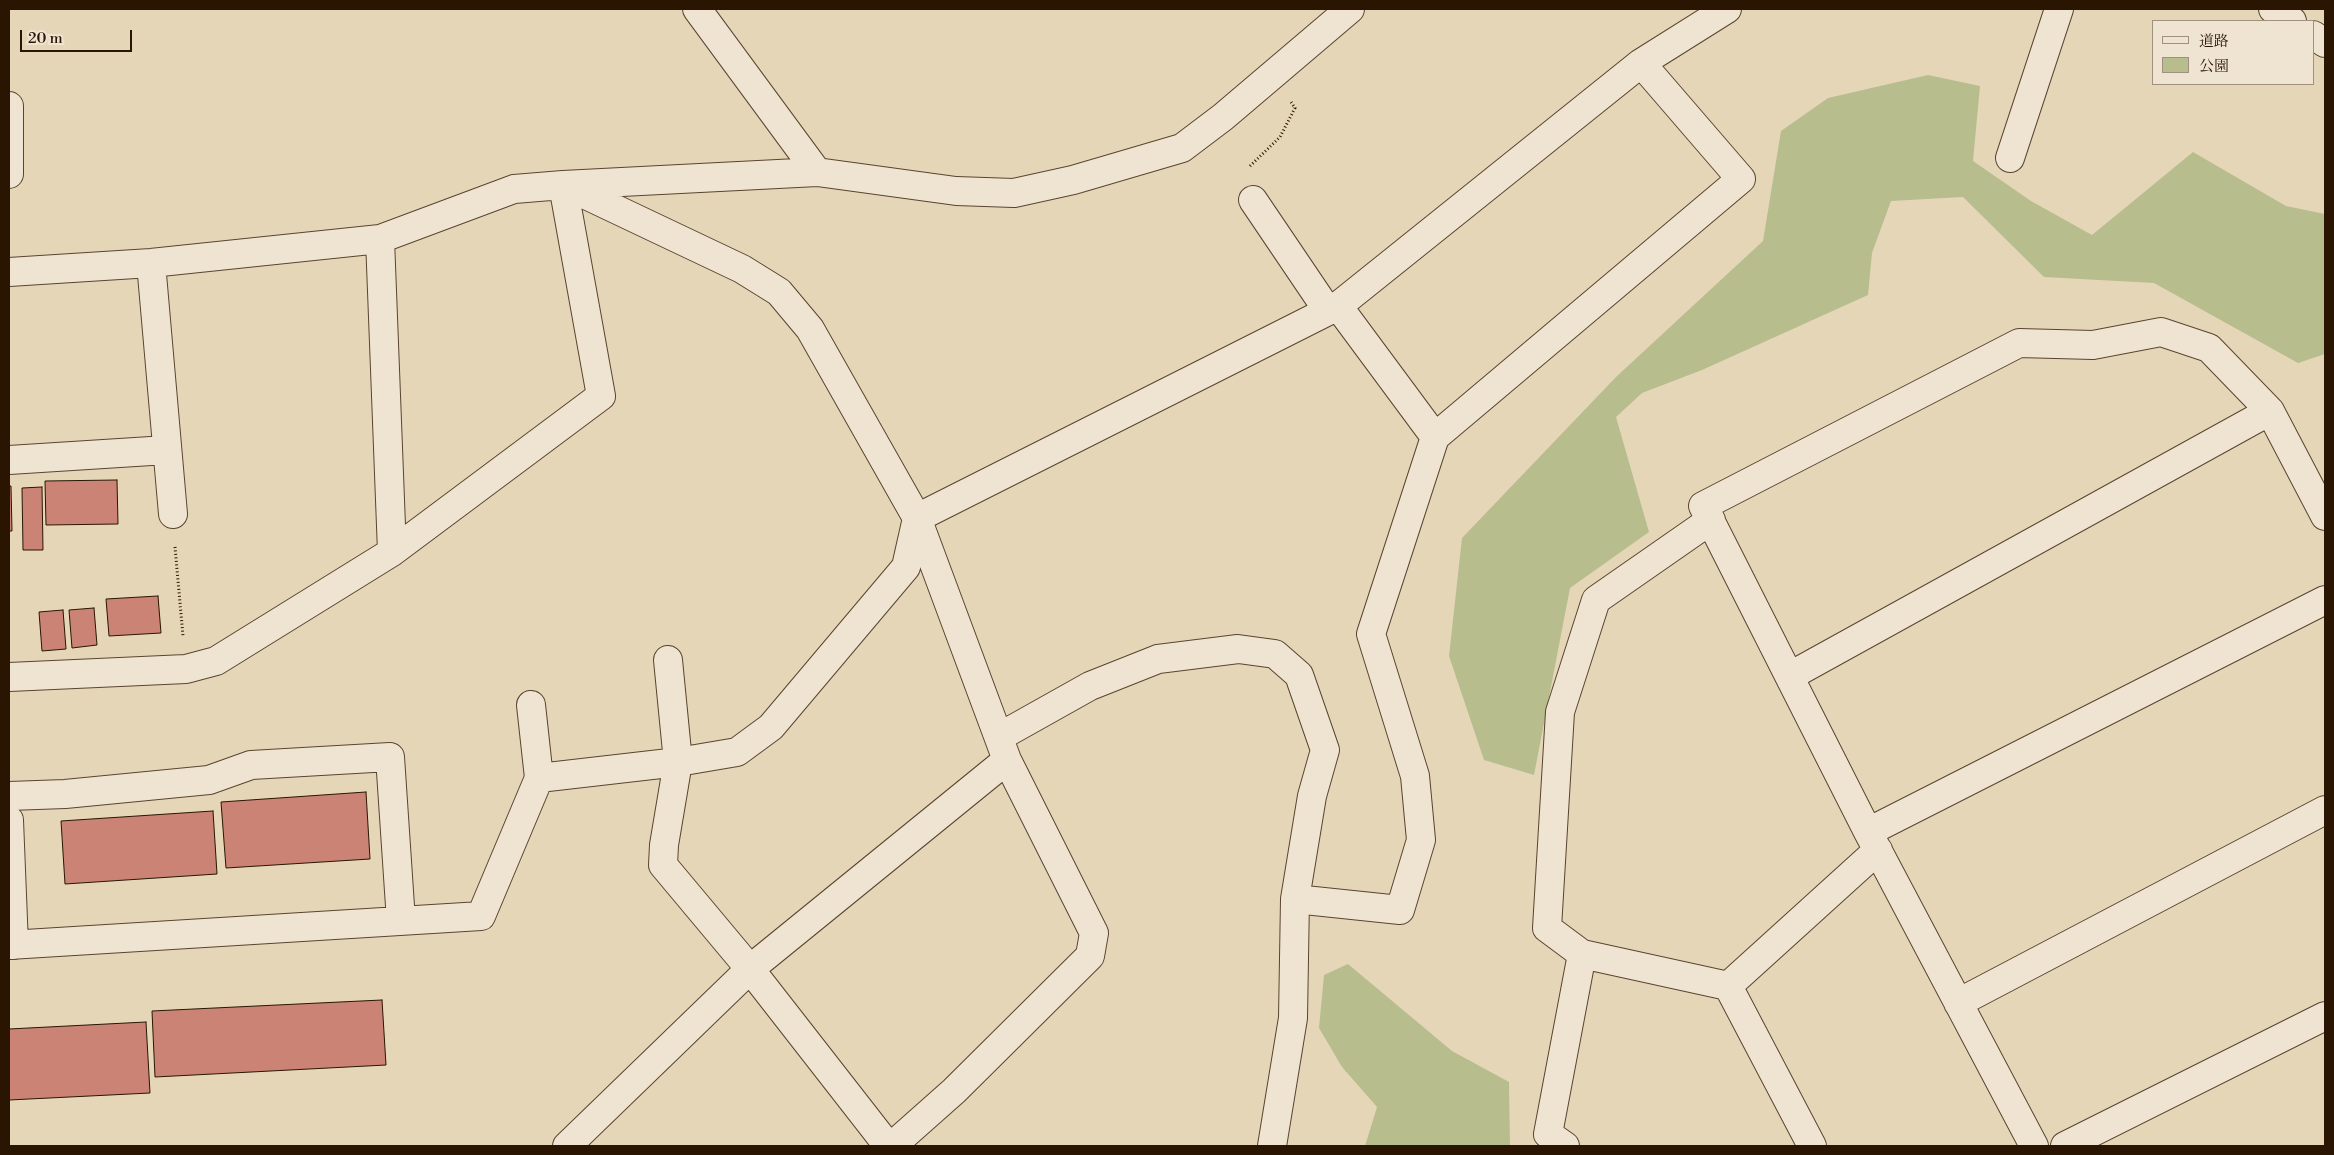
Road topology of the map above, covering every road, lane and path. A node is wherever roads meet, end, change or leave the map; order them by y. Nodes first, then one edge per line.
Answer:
1 (697, 9) edge
2 (1350, 9) edge
3 (1727, 9) edge
4 (2059, 9) edge
5 (2273, 9) edge
6 (2290, 20) edge
7 (2314, 36) edge
8 (2325, 43) edge
9 (1641, 63) junction
10 (1273, 74) junction
11 (9, 106) edge
12 (2010, 158) dead end
13 (817, 172) junction
14 (9, 174) edge
15 (563, 185) junction
16 (1252, 200) joint
17 (380, 239) junction
18 (151, 263) junction
19 (9, 272) edge
20 (1333, 308) junction
21 (2270, 412) junction
22 (1435, 437) junction
23 (167, 450) junction
24 (9, 460) edge
25 (173, 514) joint
26 (2325, 516) edge
27 (917, 518) junction
28 (1711, 520) junction
29 (392, 552) junction
30 (2325, 600) edge
31 (668, 660) dead end
32 (186, 669) junction
33 (1790, 676) junction
34 (9, 677) edge
35 (531, 705) dead end
36 (1003, 748) junction
37 (678, 762) junction
38 (539, 778) junction
39 (9, 796) edge
40 (2325, 810) edge
41 (9, 820) edge
42 (1873, 841) junction
43 (1295, 899) junction
44 (401, 921) junction
45 (11, 945) edge
46 (1582, 954) junction
47 (750, 969) junction
48 (1728, 986) junction
49 (1958, 1003) junction
50 (2325, 1016) edge
51 (567, 1146) edge
52 (888, 1146) edge
53 (892, 1146) edge
54 (1272, 1146) edge
55 (1565, 1146) edge
56 (1812, 1146) edge
57 (2034, 1146) edge
58 (2065, 1146) edge

1 - 13 street
2 - 10 street
3 - 9 street
4 - 12 street
5 - 6 street
7 - 8 street
9 - 20 street
9 - 22 street
10 - 13 street
10 - 16 path
11 - 14 street
13 - 15 street
15 - 17 street
15 - 27 street
15 - 29 street
16 - 20 street
17 - 18 street
17 - 29 street
18 - 19 street
18 - 23 street
20 - 22 street
20 - 27 street
21 - 26 street
21 - 28 street
21 - 33 street
22 - 43 street
23 - 24 street
23 - 25 street
25 - 32 path
27 - 36 street
27 - 37 street
28 - 33 street
28 - 46 street
29 - 32 street
30 - 42 street
31 - 37 street
32 - 34 street
33 - 42 street
35 - 38 street
36 - 43 street
36 - 47 street
36 - 53 street
37 - 38 street
37 - 47 street
38 - 44 street
39 - 44 street
40 - 49 street
41 - 45 street
42 - 48 street
42 - 49 street
43 - 54 street
44 - 45 street
46 - 48 street
46 - 55 street
47 - 51 street
47 - 52 street
48 - 56 street
49 - 57 street
50 - 58 street

